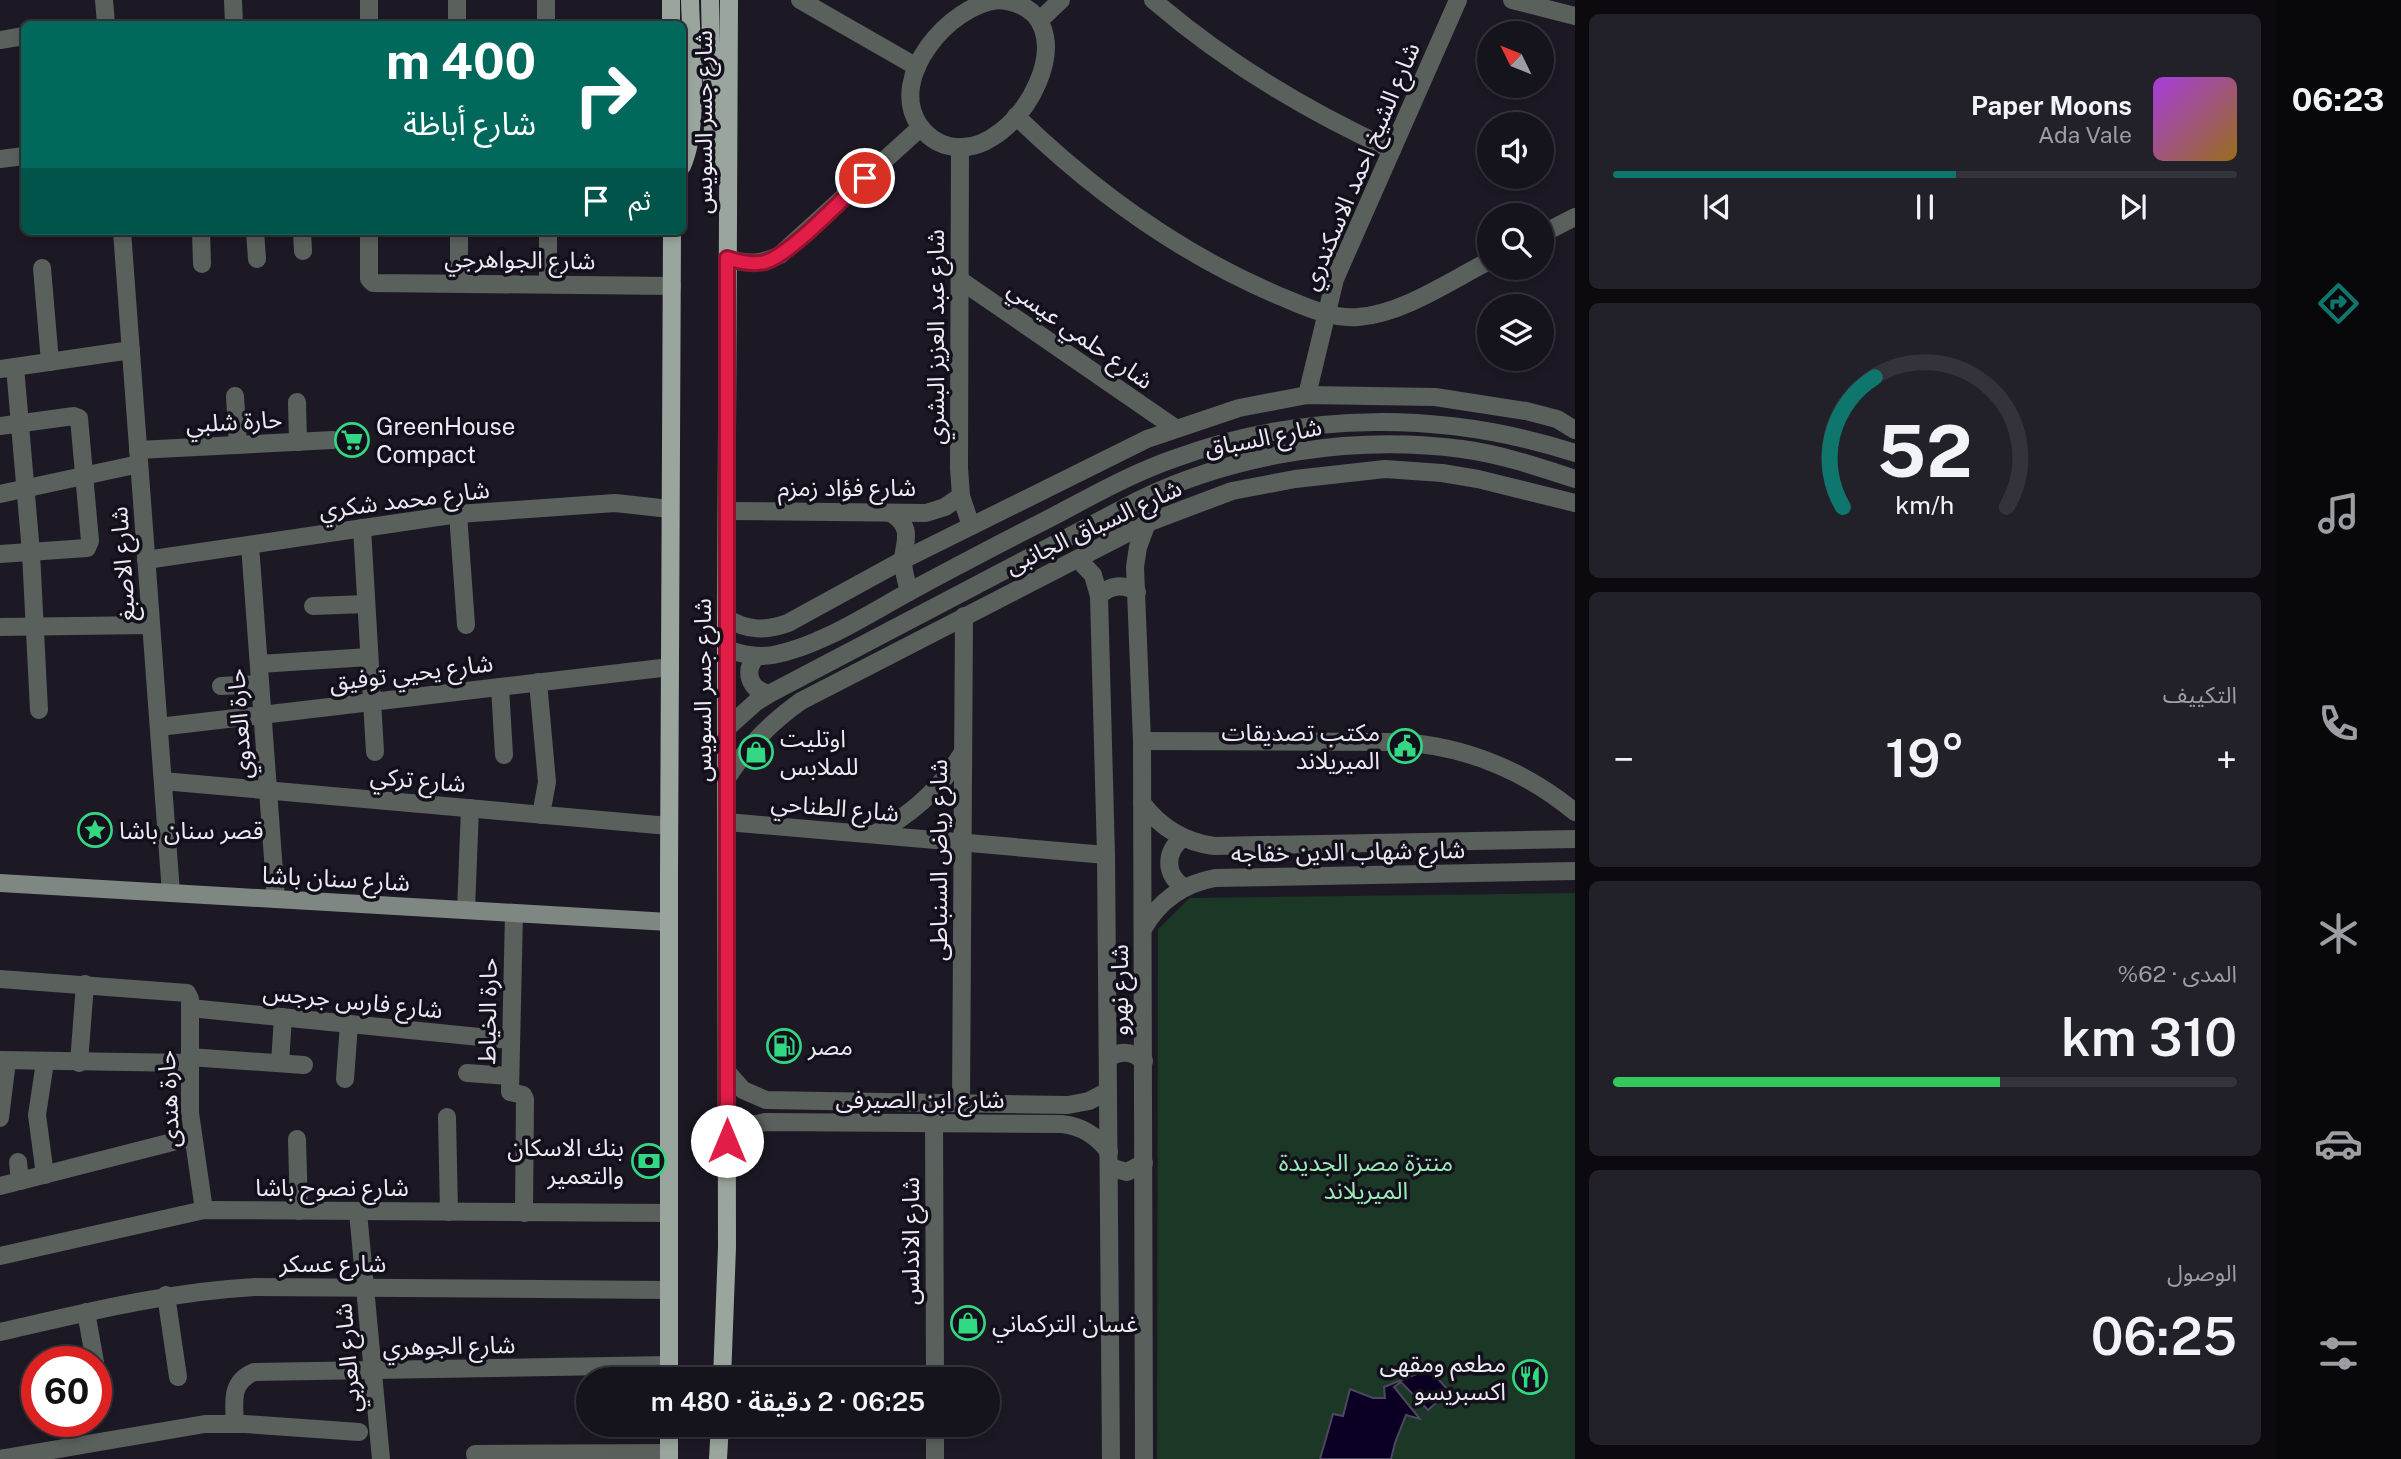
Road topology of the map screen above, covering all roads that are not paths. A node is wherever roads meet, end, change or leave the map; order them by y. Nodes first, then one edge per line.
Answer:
1 (104, 0) edge
2 (233, 0) edge
3 (369, 0) edge
4 (457, 0) edge
5 (546, 0) edge
6 (671, 0) edge
7 (691, 0) edge
8 (710, 0) edge
9 (729, 0) edge
10 (800, 0) edge
11 (999, 0) edge
12 (1061, 0) edge
13 (1153, 0) edge
14 (1458, 0) edge
15 (1512, 0) edge
16 (1575, 16) edge
17 (102, 21) edge
18 (234, 21) edge
19 (369, 21) edge
20 (457, 21) edge
21 (546, 21) edge
22 (671, 21) edge
23 (1039, 21) junction
24 (21, 36) edge
25 (0, 40) edge
26 (917, 67) junction
27 (1016, 116) junction
28 (920, 128) junction
29 (960, 147) junction
30 (1392, 150) junction
31 (686, 155) edge
32 (21, 156) edge
33 (0, 159) edge
34 (727, 185) junction
35 (1575, 217) edge
36 (1554, 228) edge
37 (122, 235) edge
38 (201, 235) edge
39 (255, 235) edge
40 (302, 235) edge
41 (369, 235) edge
42 (458, 235) edge
43 (548, 235) edge
44 (672, 235) edge
45 (303, 251) dead end
46 (727, 258) junction
47 (257, 259) dead end
48 (202, 264) dead end
49 (1477, 267) edge
50 (42, 268) dead end
51 (960, 280) junction
52 (459, 282) junction
53 (548, 284) junction
54 (672, 286) junction
55 (1325, 314) junction
56 (131, 350) junction
57 (50, 362) junction
58 (8, 368) edge
59 (1345, 394) junction
60 (1307, 395) junction
61 (235, 396) dead end
62 (297, 402) dead end
63 (1214, 415) junction
64 (1346, 423) junction
65 (20, 424) junction
66 (0, 426) edge
67 (1175, 428) junction
68 (1575, 430) edge
69 (332, 440) dead end
70 (298, 442) junction
71 (1222, 443) junction
72 (238, 445) junction
73 (1575, 453) edge
74 (139, 457) junction
75 (1227, 466) junction
76 (85, 476) junction
77 (1575, 479) edge
78 (25, 489) junction
79 (1232, 491) junction
80 (0, 494) edge
81 (961, 496) junction
82 (1575, 503) edge
83 (670, 509) junction
84 (727, 511) junction
85 (891, 513) junction
86 (458, 514) junction
87 (1147, 523) junction
88 (971, 526) junction
89 (362, 528) junction
90 (250, 545) junction
91 (1040, 551) junction
92 (30, 552) junction
93 (0, 555) edge
94 (1078, 559) junction
95 (146, 560) junction
96 (903, 560) junction
97 (1050, 572) junction
98 (909, 592) junction
99 (1137, 592) junction
100 (1099, 596) junction
101 (366, 604) junction
102 (313, 606) dead end
103 (964, 616) junction
104 (726, 618) junction
105 (151, 625) junction
106 (466, 625) dead end
107 (35, 627) junction
108 (0, 628) edge
109 (726, 649) junction
110 (369, 657) junction
111 (755, 657) junction
112 (835, 659) junction
113 (259, 664) junction
114 (670, 667) junction
115 (845, 678) junction
116 (538, 682) junction
117 (260, 684) junction
118 (221, 686) dead end
119 (500, 687) junction
120 (769, 694) junction
121 (372, 702) junction
122 (40, 710) dead end
123 (263, 714) junction
124 (159, 727) junction
125 (727, 727) junction
126 (1142, 741) junction
127 (375, 752) dead end
128 (963, 752) junction
129 (504, 755) dead end
130 (727, 778) junction
131 (163, 781) junction
132 (268, 790) junction
133 (1142, 803) junction
134 (470, 808) junction
135 (1575, 812) edge
136 (541, 815) junction
137 (727, 822) junction
138 (669, 826) junction
139 (874, 835) junction
140 (1183, 838) junction
141 (1575, 839) edge
142 (963, 842) junction
143 (1106, 855) junction
144 (1575, 871) edge
145 (0, 883) edge
146 (1184, 887) junction
147 (171, 893) junction
148 (276, 899) junction
149 (466, 910) junction
150 (514, 913) junction
151 (669, 922) junction
152 (1143, 929) junction
153 (0, 979) edge
154 (85, 984) junction
155 (190, 1008) junction
156 (283, 1017) junction
157 (349, 1024) junction
158 (510, 1040) junction
159 (1108, 1058) junction
160 (3, 1060) edge
161 (189, 1060) junction
162 (1143, 1061) junction
163 (44, 1062) junction
164 (79, 1063) junction
165 (280, 1063) junction
166 (304, 1065) dead end
167 (727, 1072) junction
168 (467, 1073) dead end
169 (510, 1076) junction
170 (345, 1079) dead end
171 (1108, 1091) junction
172 (934, 1103) junction
173 (961, 1104) junction
174 (447, 1117) dead end
175 (0, 1118) edge
176 (934, 1123) junction
177 (192, 1137) junction
178 (297, 1139) dead end
179 (727, 1141) junction
180 (1109, 1160) junction
181 (18, 1162) dead end
182 (1144, 1163) junction
183 (45, 1175) junction
184 (20, 1181) junction
185 (0, 1186) edge
186 (204, 1210) junction
187 (299, 1211) junction
188 (358, 1212) junction
189 (449, 1212) junction
190 (524, 1213) junction
191 (669, 1213) junction
192 (0, 1256) edge
193 (365, 1288) junction
194 (669, 1290) junction
195 (166, 1295) junction
196 (86, 1312) junction
197 (0, 1332) edge
198 (92, 1346) edge
199 (669, 1367) edge
200 (722, 1367) edge
201 (934, 1367) edge
202 (373, 1371) junction
203 (576, 1372) edge
204 (178, 1377) dead end
205 (235, 1424) junction
206 (359, 1432) dead end
207 (669, 1437) edge
208 (719, 1437) edge
209 (935, 1437) edge
210 (475, 1454) dead end
211 (669, 1456) edge
212 (0, 1459) edge
213 (381, 1459) edge
214 (718, 1459) edge
215 (935, 1459) edge
216 (1111, 1459) edge
217 (1144, 1459) edge

1 - 17 street
2 - 18 street
3 - 19 street
4 - 20 street
5 - 21 street
6 - 22 main road, شارع جسر السويس
7 - 31 main road
8 - 34 main road
9 - 34 main road, شارع جسر السويس
10 - 26 street
11 - 23 street
11 - 26 street
12 - 23 street
13 - 30 street
14 - 30 street, شارع الشيخ احمد الاسكندري
15 - 16 street
23 - 27 street
24 - 25 street
26 - 28 street
27 - 29 street
27 - 55 street
28 - 29 street
28 - 46 street
29 - 51 street, شارع عبد العزيز البشري
30 - 55 street, شارع الشيخ احمد الاسكندري
32 - 33 street
34 - 46 main road, شارع جسر السويس
35 - 36 street
37 - 56 street, شارع الاصبغ
38 - 48 street
39 - 47 street
40 - 45 street
41 - 52 street, شارع الجواهرجي
42 - 52 street
43 - 53 street
44 - 54 main road, شارع جسر السويس
46 - 84 main road, شارع جسر السويس
49 - 55 street
50 - 57 street
51 - 67 street, شارع حلمي عيسي
51 - 81 street, شارع عبد العزيز البشري
52 - 53 street, شارع الجواهرجي
53 - 54 street, شارع الجواهرجي
54 - 83 main road, شارع جسر السويس
55 - 60 street, شارع الشيخ احمد الاسكندري
56 - 57 street
56 - 74 street, شارع الاصبغ
57 - 58 street
58 - 65 street
59 - 60 street
59 - 64 street
59 - 68 street
60 - 63 street
61 - 72 street
62 - 70 street
63 - 67 street
63 - 71 street
64 - 71 street, شارع السباق
64 - 73 street, شارع السباق
65 - 66 street
65 - 76 street
65 - 78 street
67 - 88 street
69 - 70 street, حارة شلبي
70 - 72 street, حارة شلبي
71 - 98 street, شارع السباق
72 - 74 street, حارة شلبي
74 - 76 street, حارة شلبي
74 - 95 street, شارع الاصبغ
75 - 77 street, شارع السباق
75 - 79 street
75 - 91 street, شارع السباق
76 - 78 street, حارة شلبي
76 - 92 street
78 - 80 street, حارة شلبي
78 - 92 street
79 - 82 street, شارع السباق الجانبى
79 - 87 street, شارع السباق الجانبى
81 - 85 street, شارع فؤاد زمزم
81 - 88 street, شارع عبد العزيز البشري
83 - 86 street, شارع محمد شكري
83 - 114 main road, شارع جسر السويس
84 - 85 street, شارع فؤاد زمزم
84 - 104 main road, شارع جسر السويس
85 - 96 street
86 - 89 street, شارع محمد شكري
86 - 106 street
87 - 94 street, شارع السباق الجانبى
87 - 99 street, شارع نهرو
88 - 96 street
89 - 90 street, شارع محمد شكري
89 - 101 street
90 - 95 street, شارع محمد شكري
90 - 113 street, حارة العدوي
91 - 97 street
91 - 112 street, شارع السباق
92 - 93 street
92 - 107 street
94 - 97 street, شارع السباق الجانبى
94 - 100 street, شارع نهرو
95 - 105 street, شارع الاصبغ
96 - 98 street
96 - 104 street
97 - 103 street, شارع السباق الجانبى
98 - 111 street, شارع السباق
99 - 100 street
99 - 126 street, شارع نهرو
100 - 143 street, شارع نهرو
101 - 102 street
101 - 110 street
103 - 115 street, شارع السباق الجانبى
103 - 128 street, شارع رياض السنباطى
104 - 109 main road, شارع جسر السويس
105 - 107 street
105 - 124 street, شارع الاصبغ
107 - 108 street
107 - 122 street
109 - 111 street, شارع السباق
109 - 125 main road, شارع جسر السويس
110 - 113 street
110 - 121 street
111 - 120 street
112 - 115 street
112 - 120 street, شارع السباق
113 - 117 street, حارة العدوي
114 - 116 street, شارع يحيي توفيق
114 - 138 main road, شارع جسر السويس
115 - 130 street, شارع السباق الجانبى
116 - 119 street, شارع يحيي توفيق
116 - 136 street
117 - 118 street
117 - 123 street, حارة العدوي
119 - 121 street, شارع يحيي توفيق
119 - 129 street
120 - 125 street, شارع السباق
121 - 123 street, شارع يحيي توفيق
121 - 127 street
123 - 124 street, شارع يحيي توفيق
123 - 132 street, حارة العدوي
124 - 131 street, شارع الاصبغ
125 - 130 main road, شارع جسر السويس
126 - 133 street, شارع نهرو
126 - 135 street
128 - 139 street
128 - 142 street, شارع رياض السنباطى
130 - 137 main road, شارع جسر السويس
131 - 132 street, شارع تركي
131 - 147 street, شارع الاصبغ
132 - 134 street, شارع تركي
132 - 148 street, حارة العدوي
133 - 140 street, شارع شهاب الدين خفاجه
133 - 152 street, شارع نهرو
134 - 136 street, شارع تركي
134 - 149 street
136 - 138 street, شارع تركي
137 - 139 street, شارع الطناحي
137 - 167 main road, شارع جسر السويس
138 - 151 main road, شارع جسر السويس
139 - 142 street, شارع الطناحي
140 - 141 street, شارع شهاب الدين خفاجه
140 - 146 street
142 - 143 street, شارع الطناحي
142 - 173 street, شارع رياض السنباطى
143 - 159 street, شارع نهرو
144 - 146 street, شارع شهاب الدين خفاجه
145 - 147 street, شارع سنان باشا
146 - 152 street, شارع شهاب الدين خفاجه
147 - 148 street, شارع سنان باشا
148 - 149 street, شارع سنان باشا
149 - 150 street, شارع سنان باشا
150 - 151 street, شارع سنان باشا
150 - 158 street, حارة الخياط
151 - 191 main road, شارع جسر السويس
152 - 162 street, شارع نهرو
153 - 154 street
154 - 155 street, حارة هندى
154 - 164 street
155 - 156 street, شارع فارس جرجس
155 - 161 street, حارة هندى
156 - 157 street, شارع فارس جرجس
156 - 165 street
157 - 158 street, شارع فارس جرجس
157 - 170 street
158 - 169 street, حارة الخياط
159 - 162 street
159 - 171 street, شارع نهرو
160 - 163 street
160 - 175 street
161 - 164 street
161 - 165 street
161 - 177 street, حارة هندى
162 - 182 street, شارع نهرو
163 - 164 street
163 - 183 street
165 - 166 street
167 - 172 street, شارع ابن الصيرفى
167 - 179 main road, شارع جسر السويس
168 - 169 street
169 - 190 street, حارة الخياط
171 - 173 street, شارع ابن الصيرفى
171 - 180 street, شارع نهرو
172 - 173 street, شارع ابن الصيرفى
172 - 176 street, شارع الاندلس
174 - 189 street
176 - 179 street, شارع ابن الصيرفى
176 - 180 street, شارع ابن الصيرفى
176 - 201 street, شارع الاندلس
177 - 183 street
177 - 186 street, حارة هندى
178 - 187 street
179 - 200 main road, شارع جسر السويس
180 - 182 street
180 - 216 street, شارع نهرو
181 - 184 street
182 - 217 street, شارع نهرو
183 - 184 street
184 - 185 street
186 - 187 street, شارع نصوح باشا
186 - 192 street, شارع نصوح باشا
187 - 188 street, شارع نصوح باشا
188 - 189 street, شارع نصوح باشا
188 - 193 street, شارع العربي
189 - 190 street, شارع نصوح باشا
190 - 191 street, شارع نصوح باشا
191 - 194 main road, شارع جسر السويس
193 - 194 street, شارع عسكر
193 - 195 street, شارع عسكر
193 - 202 street, شارع العربي
194 - 199 main road, شارع جسر السويس
195 - 196 street, شارع عسكر
195 - 204 street
196 - 197 street, شارع عسكر
196 - 198 street
202 - 203 street, شارع الجوهري
202 - 205 street, شارع الجوهري
202 - 213 street, شارع العربي
205 - 206 street
205 - 212 street
207 - 211 main road
208 - 214 main road
209 - 215 street
210 - 211 street

